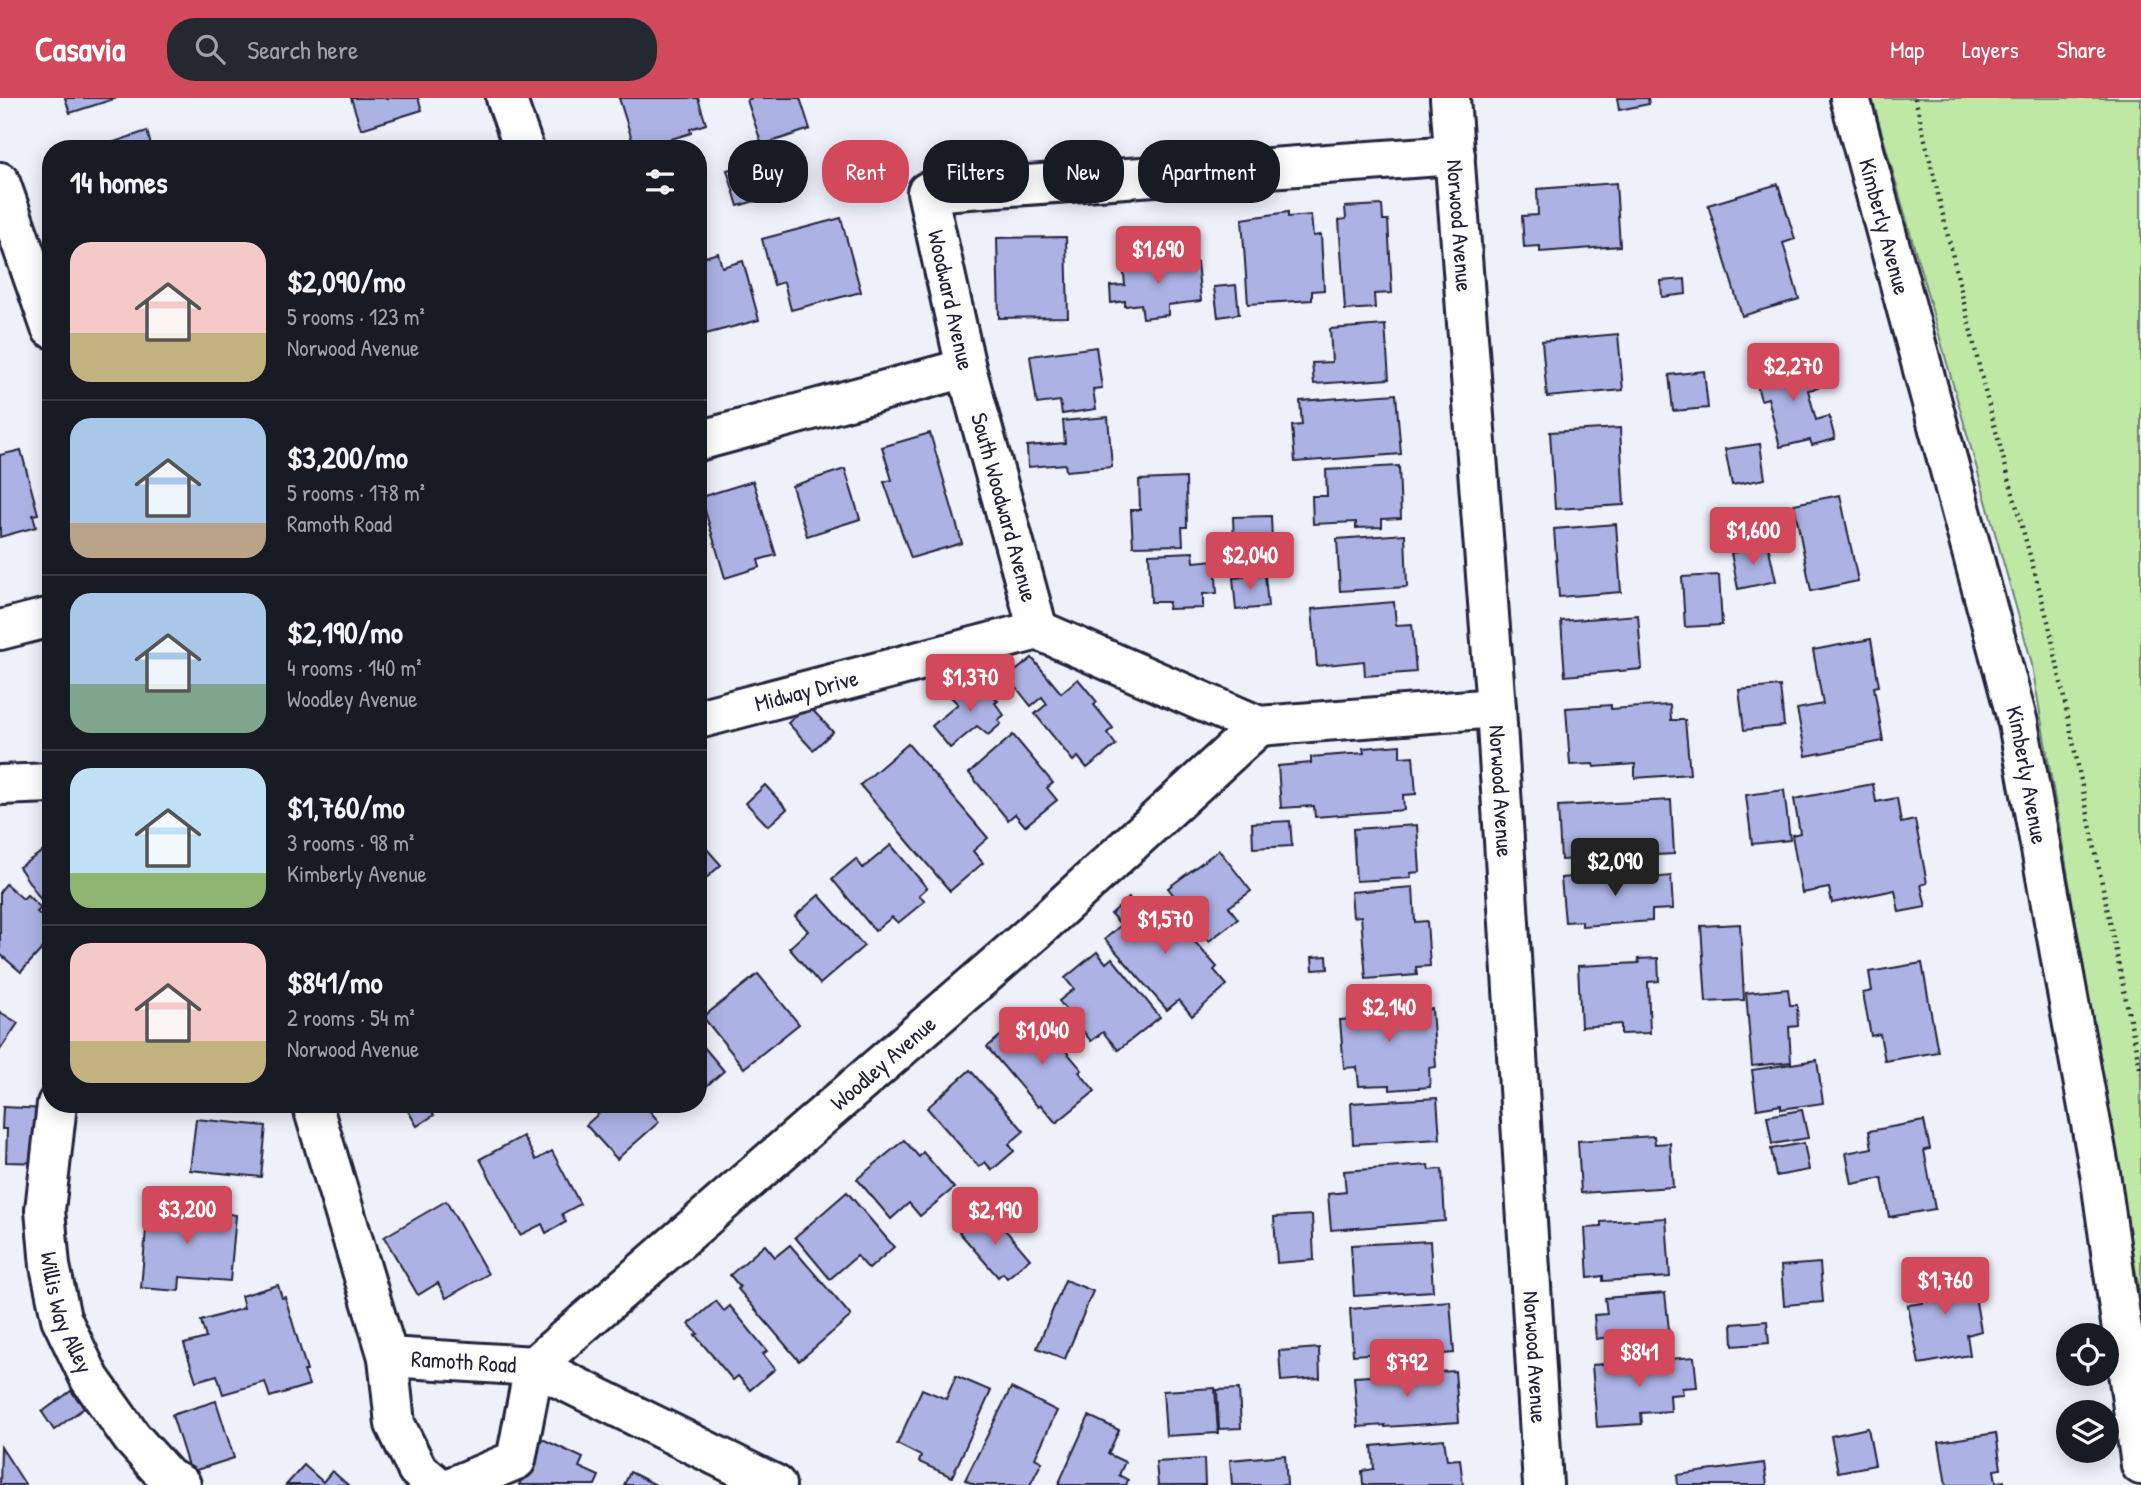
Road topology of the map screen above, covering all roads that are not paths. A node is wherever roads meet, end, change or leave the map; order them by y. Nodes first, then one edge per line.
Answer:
1 (506, 98) edge
2 (1450, 98) edge
3 (1850, 98) edge
4 (521, 140) edge
5 (1455, 155) junction
6 (0, 182) edge
7 (42, 302) edge
8 (966, 368) junction
9 (707, 439) edge
10 (42, 619) edge
11 (0, 630) edge
12 (1038, 630) junction
13 (1496, 708) junction
14 (707, 717) edge
15 (1259, 726) junction
16 (42, 783) edge
17 (0, 785) edge
18 (56, 1113) edge
19 (315, 1113) edge
20 (388, 1357) junction
21 (534, 1366) junction
22 (2141, 1465) edge
23 (181, 1485) edge
24 (436, 1485) edge
25 (456, 1485) edge
26 (776, 1485) edge
27 (1543, 1485) edge

1 - 4 street
2 - 5 street, Norwood Avenue
3 - 22 street, Kimberly Avenue
5 - 8 street, Woodward Avenue
5 - 13 street, Norwood Avenue
6 - 7 street
8 - 9 street, Woodward Avenue
8 - 12 street, South Woodward Avenue
10 - 11 street
12 - 14 street, Midway Drive
12 - 15 street, South Woodward Avenue
13 - 15 street, South Woodward Avenue
13 - 27 street, Norwood Avenue
15 - 21 street, Woodley Avenue
16 - 17 street
18 - 23 street, Willis Way Alley
19 - 20 street, Ramoth Road
20 - 21 street, Ramoth Road
20 - 24 street
21 - 25 street
21 - 26 street, Ramoth Road

